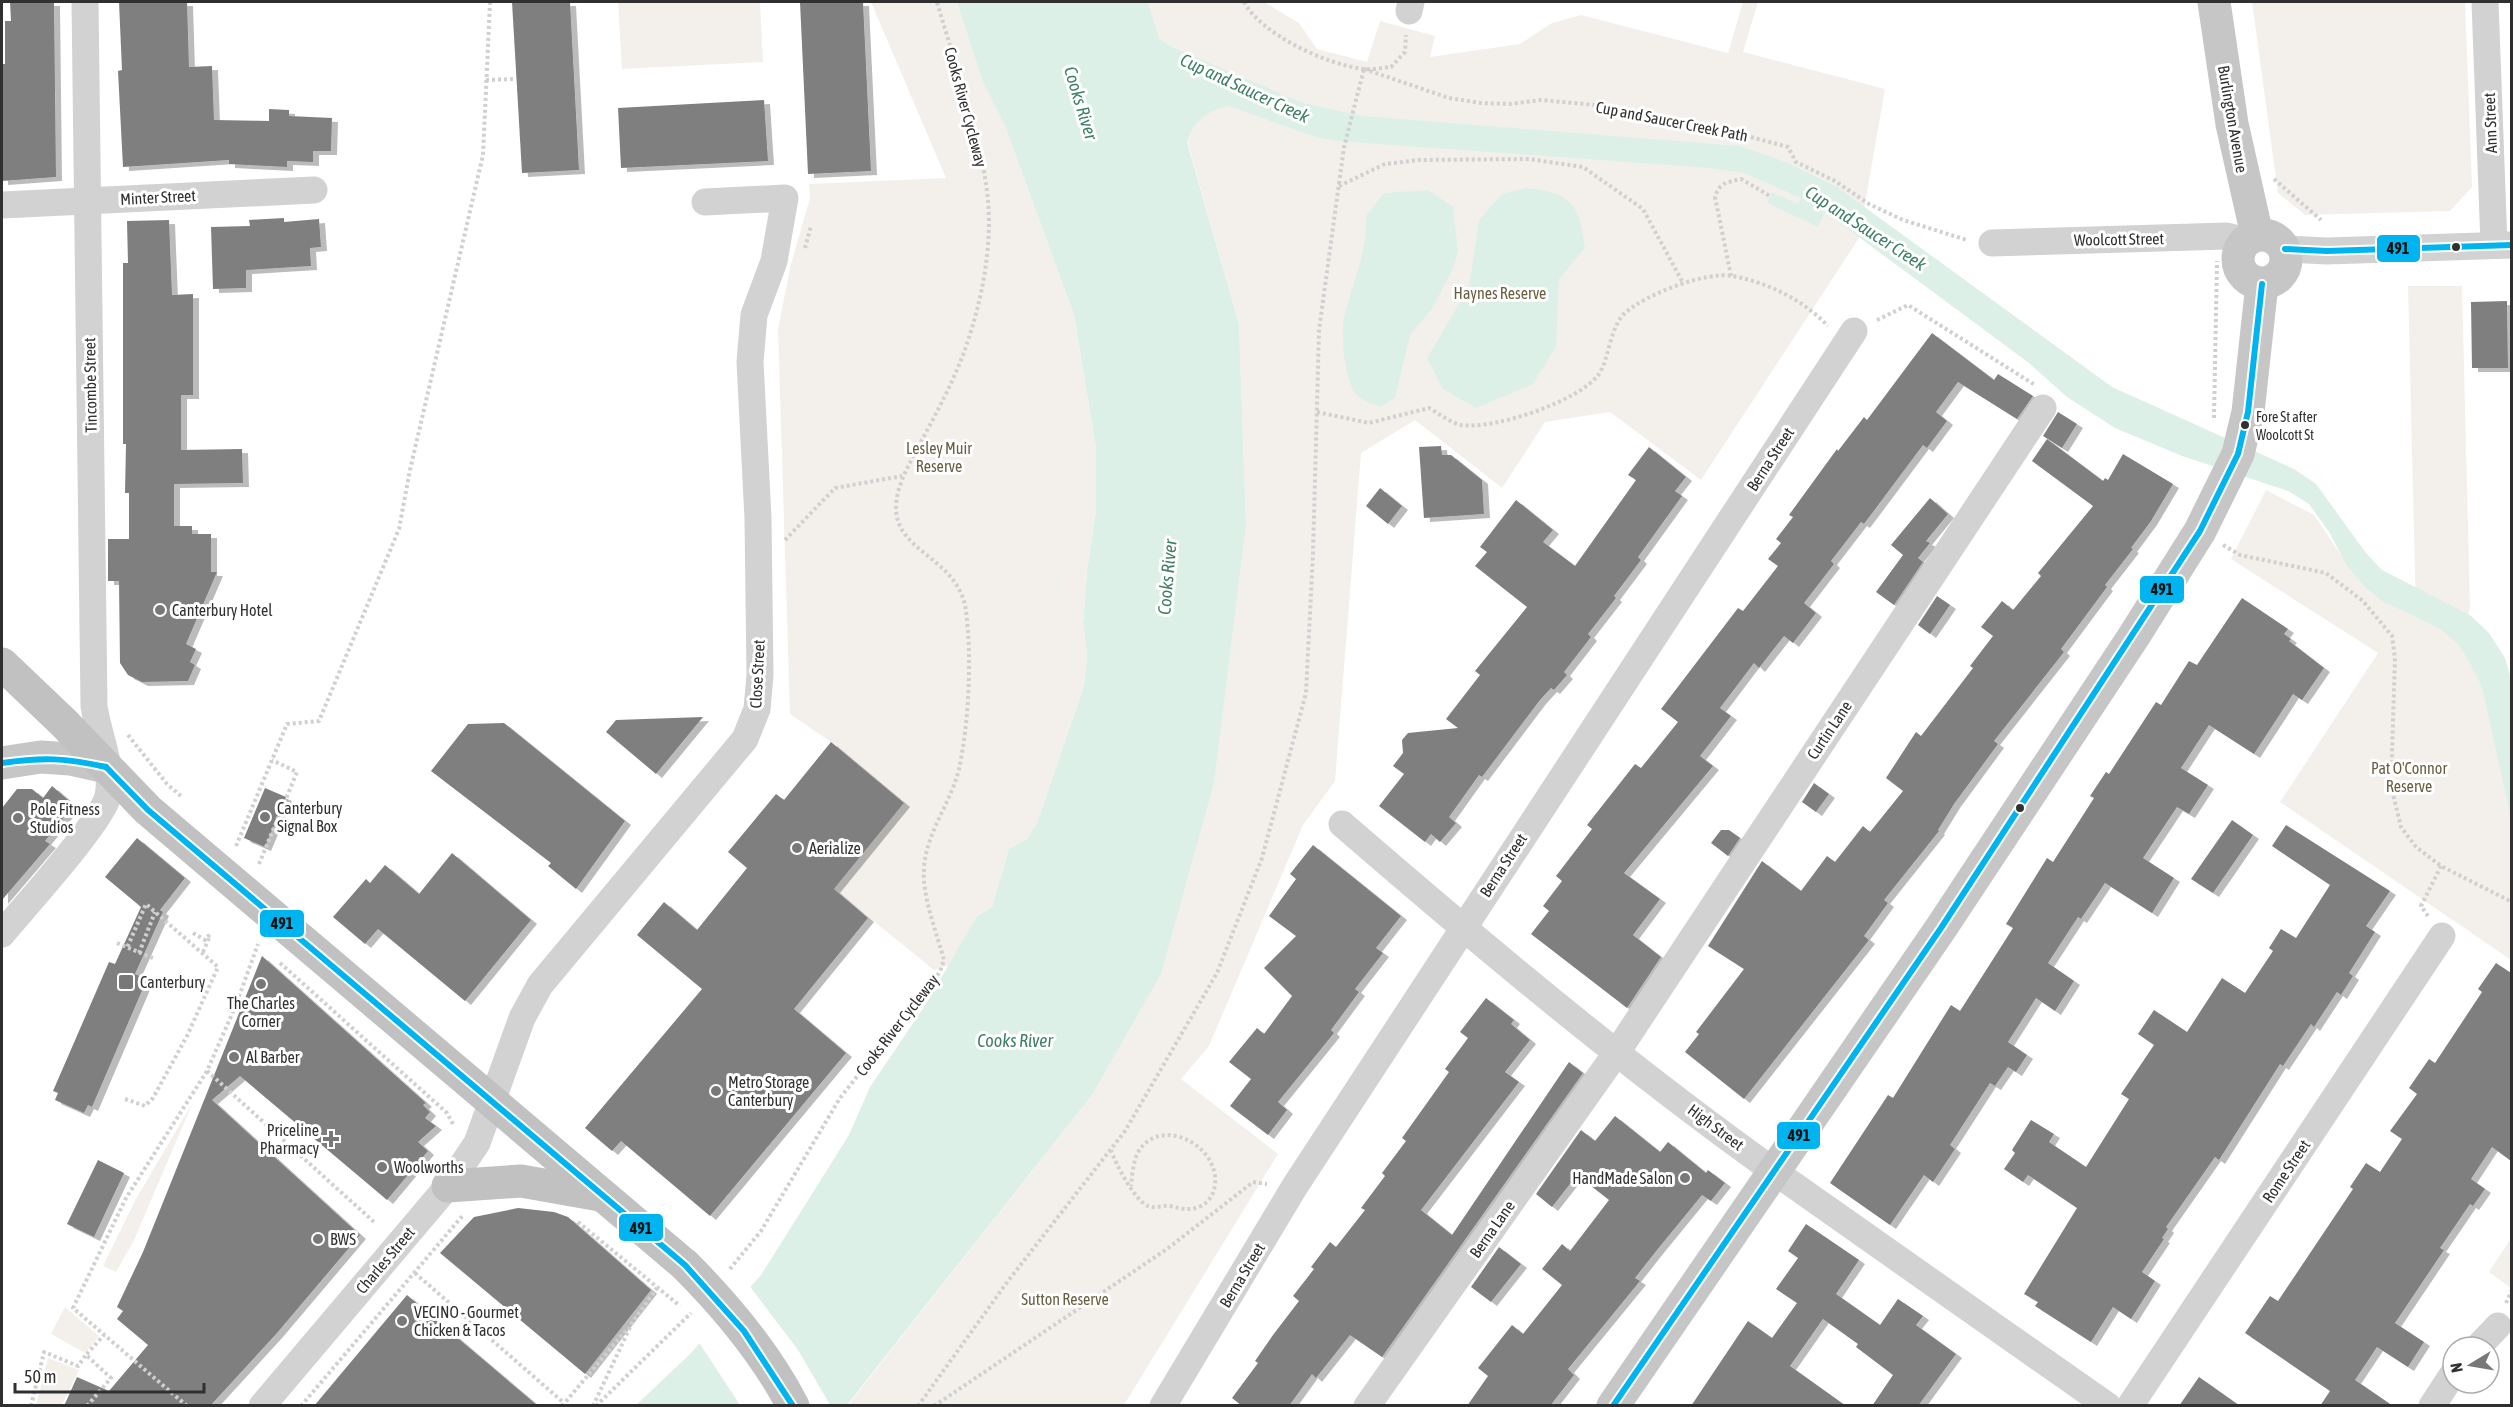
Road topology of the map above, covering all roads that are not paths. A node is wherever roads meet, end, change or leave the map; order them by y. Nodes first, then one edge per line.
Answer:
1 (85, 2) edge
2 (2214, 2) edge
3 (2485, 2) edge
4 (314, 190) dead end
5 (88, 201) junction
6 (705, 202) dead end
7 (2, 205) edge
8 (1992, 243) road end
9 (2251, 245) junction
10 (2503, 245) edge
11 (1850, 337) road end
12 (2043, 408) road end
13 (2, 664) edge
14 (2, 763) edge
15 (106, 767) junction
16 (1342, 824) dead end
17 (1462, 928) junction
18 (2, 934) edge
19 (2442, 936) road end
20 (1617, 1052) junction
21 (492, 1104) junction
22 (1774, 1172) junction
23 (602, 1195) junction
24 (458, 1198) junction
25 (2498, 1326) dead end
26 (2489, 1335) edge
27 (2441, 1392) edge
28 (262, 1406) edge
29 (793, 1406) edge
30 (1163, 1406) edge
31 (1367, 1406) edge
32 (1613, 1406) edge
33 (2108, 1406) edge
34 (2130, 1406) edge
35 (2432, 1406) edge

1 - 5 street, Tincombe Street
2 - 9 main road, Burlington Avenue
3 - 10 street, Ann Street
4 - 5 street, Minter Street
5 - 7 street, Minter Street
5 - 15 street, Tincombe Street
6 - 21 street, Close Street
8 - 9 street, Woolcott Street
9 - 10 street, Woolcott Street
9 - 22 main road
11 - 17 street, Berna Street
12 - 20 street, Curtin Lane
13 - 15 highway
14 - 15 main road
15 - 18 street, Tincombe Street
15 - 21 highway
16 - 17 street, High Street
17 - 20 street, High Street
17 - 30 street, Berna Street
19 - 34 street, Rome Street
20 - 22 street, High Street
20 - 31 street, Berna Lane
21 - 23 highway
21 - 24 street, Charles Street
22 - 32 main road
22 - 33 street, High Street
23 - 24 highway
23 - 29 highway, bridge
24 - 28 street, Charles Street
25 - 26 street
27 - 35 street

